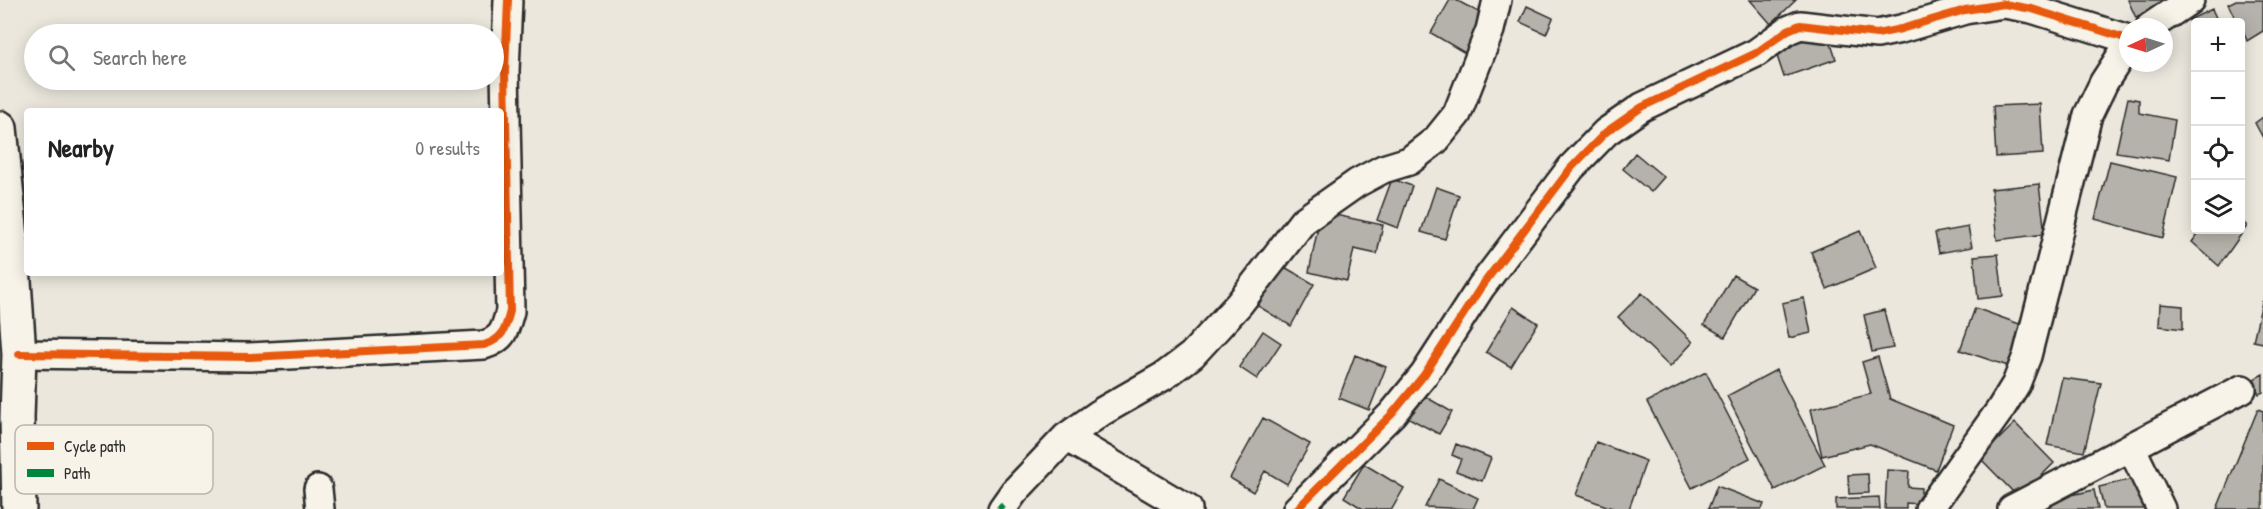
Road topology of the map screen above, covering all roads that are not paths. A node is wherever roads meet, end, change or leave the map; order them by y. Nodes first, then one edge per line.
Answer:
1 (507, 0) edge
2 (1497, 0) edge
3 (2190, 0) edge
4 (2163, 18) edge
5 (2119, 36) edge
6 (2119, 59) edge
7 (0, 128) edge
8 (19, 354) junction
9 (2242, 389) dead end
10 (1066, 437) junction
11 (2131, 447) junction
12 (9, 473) edge
13 (19, 509) edge
14 (1002, 509) edge
15 (1188, 509) edge
16 (1297, 509) edge
17 (1929, 509) edge
18 (2012, 509) edge
19 (2161, 509) edge

1 - 8 street
2 - 10 street
3 - 4 street
5 - 16 street
6 - 17 street
7 - 8 street
8 - 12 street
9 - 11 street
10 - 14 street
10 - 15 street
11 - 18 street
11 - 19 street
12 - 13 street

